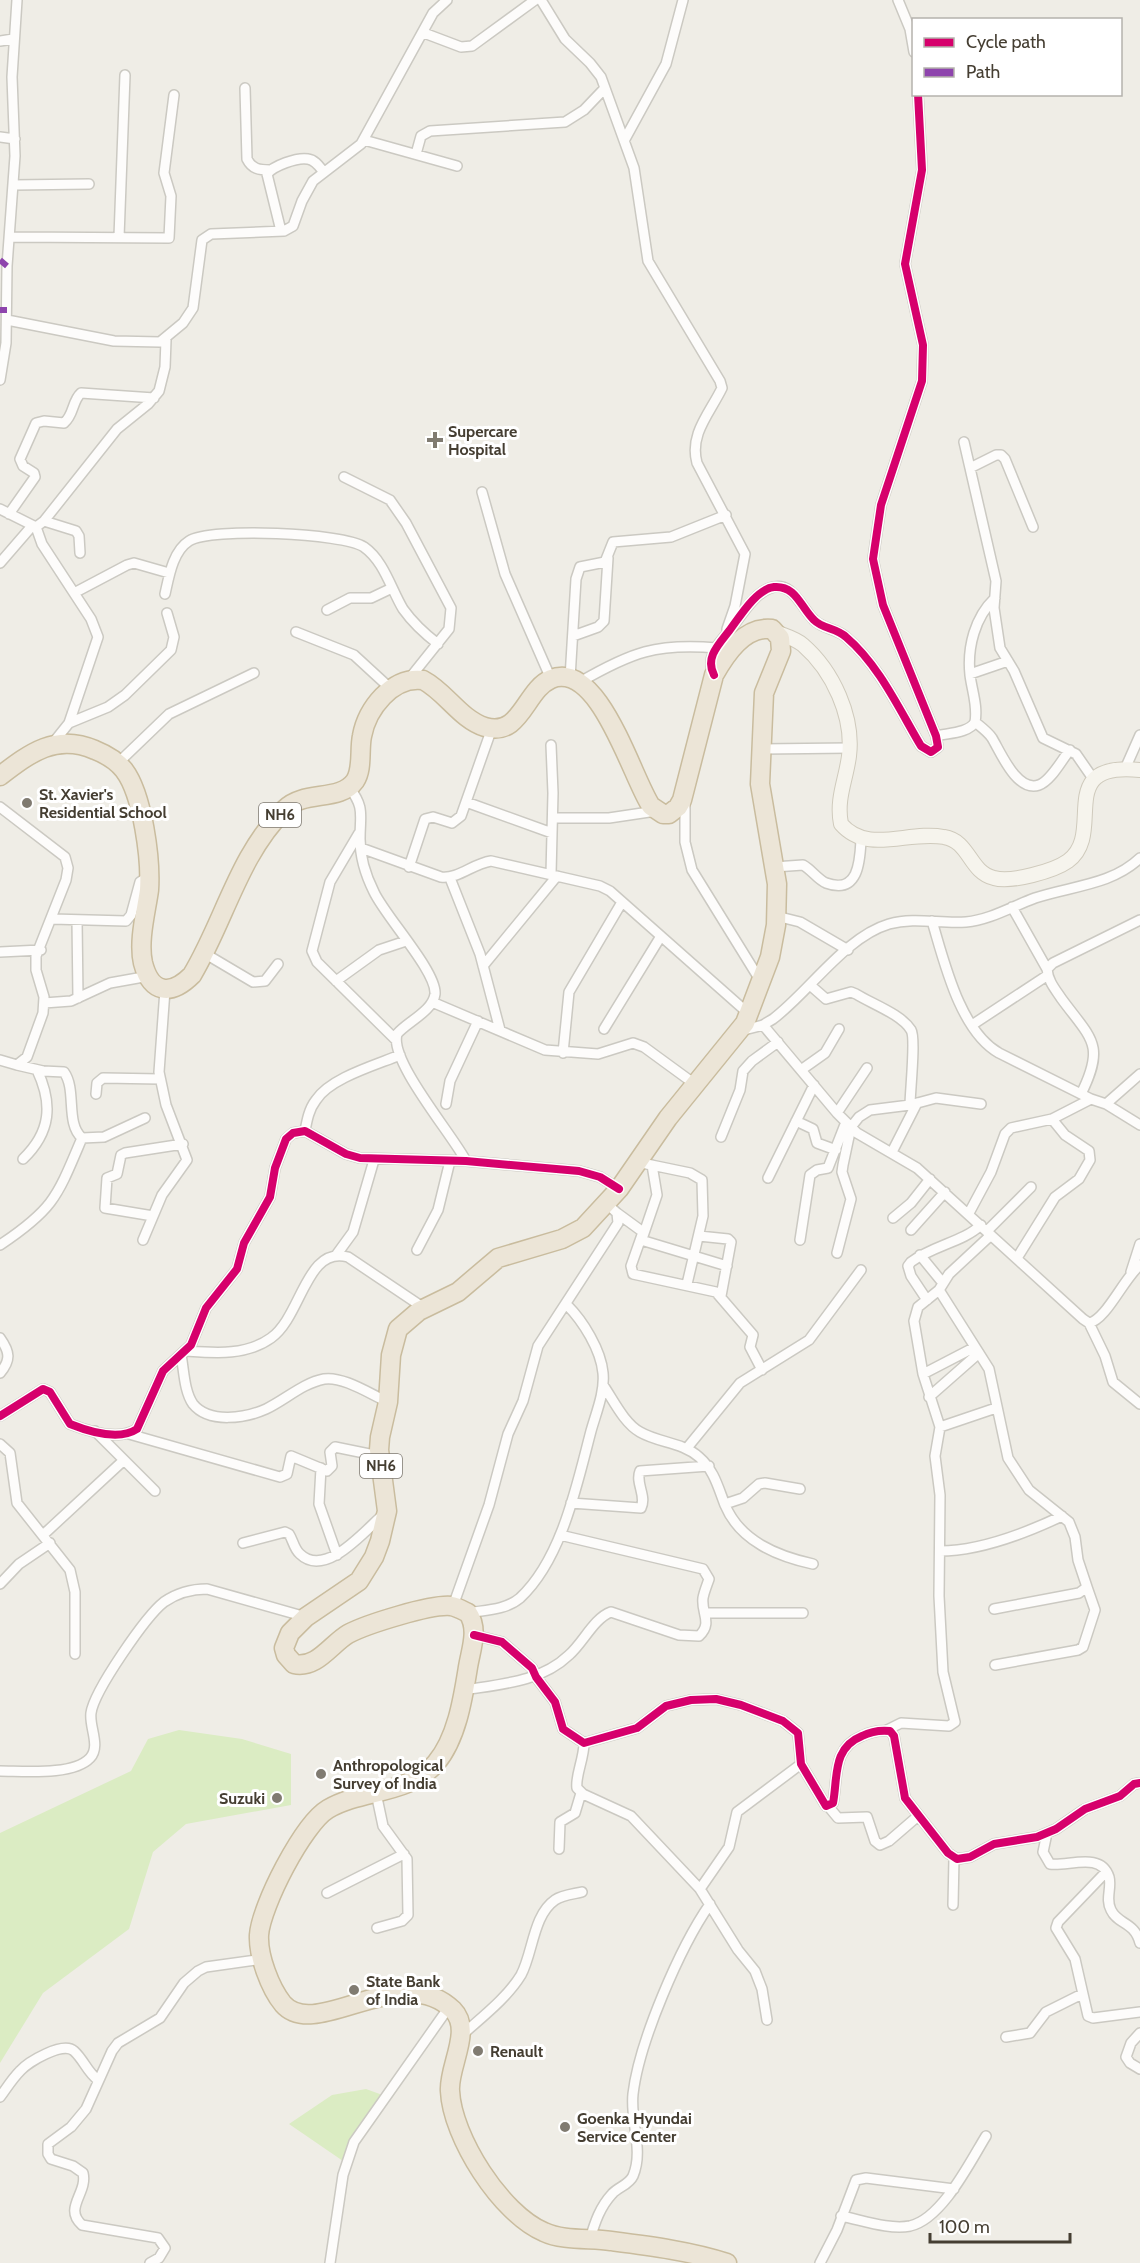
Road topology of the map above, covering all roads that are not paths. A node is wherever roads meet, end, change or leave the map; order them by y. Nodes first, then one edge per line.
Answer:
1 (17, 0) edge
2 (447, 0) edge
3 (535, 0) edge
4 (541, 0) edge
5 (683, 0) edge
6 (898, 0) edge
7 (424, 33) junction
8 (13, 39) junction
9 (912, 40) edge
10 (0, 42) edge
11 (124, 75) dead end
12 (245, 88) dead end
13 (605, 88) junction
14 (174, 95) dead end
15 (918, 96) edge
16 (0, 137) edge
17 (15, 139) junction
18 (625, 139) junction
19 (364, 140) junction
20 (416, 154) junction
21 (457, 166) dead end
22 (270, 170) junction
23 (323, 171) junction
24 (89, 184) dead end
25 (14, 185) junction
26 (281, 231) junction
27 (11, 237) junction
28 (119, 237) junction
29 (4, 263) edge
30 (5, 314) edge
31 (166, 340) junction
32 (0, 380) edge
33 (154, 398) junction
34 (964, 442) dead end
35 (970, 468) junction
36 (344, 477) dead end
37 (482, 492) dead end
38 (0, 509) edge
39 (9, 514) junction
40 (726, 515) junction
41 (37, 525) junction
42 (1033, 527) dead end
43 (80, 553) dead end
44 (608, 558) junction
45 (0, 563) edge
46 (169, 573) junction
47 (392, 588) junction
48 (74, 593) junction
49 (165, 594) dead end
50 (995, 598) junction
51 (327, 610) dead end
52 (167, 613) dead end
53 (296, 632) dead end
54 (778, 633) junction
55 (573, 636) junction
56 (725, 636) junction
57 (438, 644) junction
58 (717, 648) junction
59 (1008, 661) junction
60 (254, 673) dead end
61 (970, 674) junction
62 (714, 675) junction
63 (551, 679) junction
64 (575, 680) junction
65 (399, 685) junction
66 (975, 722) junction
67 (69, 723) junction
68 (492, 728) junction
69 (936, 735) junction
70 (1140, 735) edge
71 (52, 744) junction
72 (551, 746) dead end
73 (850, 748) junction
74 (761, 749) junction
75 (1070, 750) junction
76 (118, 764) junction
77 (1125, 769) junction
78 (1140, 771) edge
79 (0, 776) edge
80 (1094, 780) junction
81 (686, 786) junction
82 (349, 787) junction
83 (466, 802) junction
84 (0, 807) edge
85 (656, 811) junction
86 (553, 818) junction
87 (360, 831) junction
88 (552, 833) junction
89 (861, 840) junction
90 (361, 848) junction
91 (1140, 858) edge
92 (409, 867) junction
93 (774, 867) junction
94 (554, 875) junction
95 (149, 876) junction
96 (450, 878) junction
97 (622, 902) junction
98 (1012, 907) junction
99 (776, 916) junction
100 (52, 919) junction
101 (77, 920) junction
102 (1140, 920) edge
103 (932, 921) junction
104 (661, 936) junction
105 (406, 941) junction
106 (40, 950) junction
107 (848, 950) junction
108 (0, 952) edge
109 (204, 953) junction
110 (279, 964) dead end
111 (483, 966) junction
112 (1047, 972) junction
113 (149, 976) junction
114 (336, 981) junction
115 (762, 982) junction
116 (810, 985) junction
117 (165, 990) junction
118 (78, 998) junction
119 (432, 1002) junction
120 (44, 1004) junction
121 (756, 1019) junction
122 (478, 1021) junction
123 (972, 1025) junction
124 (604, 1029) dead end
125 (839, 1029) dead end
126 (500, 1030) junction
127 (396, 1040) junction
128 (778, 1042) junction
129 (563, 1053) junction
130 (400, 1055) junction
131 (0, 1060) edge
132 (17, 1065) junction
133 (867, 1068) dead end
134 (37, 1070) junction
135 (801, 1070) junction
136 (1140, 1074) edge
137 (160, 1079) junction
138 (697, 1085) junction
139 (814, 1085) junction
140 (96, 1094) dead end
141 (1081, 1094) junction
142 (1091, 1099) junction
143 (446, 1104) dead end
144 (914, 1104) junction
145 (981, 1104) dead end
146 (1106, 1104) junction
147 (837, 1113) junction
148 (145, 1118) dead end
149 (1052, 1119) junction
150 (796, 1121) junction
151 (849, 1125) junction
152 (1140, 1125) edge
153 (305, 1131) junction
154 (721, 1137) dead end
155 (82, 1138) junction
156 (183, 1144) junction
157 (836, 1150) junction
158 (892, 1152) junction
159 (23, 1159) dead end
160 (374, 1160) junction
161 (450, 1161) junction
162 (466, 1161) junction
163 (645, 1164) junction
164 (768, 1178) dead end
165 (930, 1179) junction
166 (1031, 1187) dead end
167 (619, 1189) junction
168 (945, 1192) junction
169 (612, 1209) junction
170 (969, 1213) junction
171 (153, 1216) junction
172 (893, 1218) dead end
173 (911, 1230) dead end
174 (987, 1230) junction
175 (699, 1236) junction
176 (642, 1238) junction
177 (143, 1240) dead end
178 (800, 1240) dead end
179 (1140, 1244) edge
180 (0, 1245) edge
181 (417, 1250) dead end
182 (837, 1253) dead end
183 (337, 1254) junction
184 (920, 1255) junction
185 (694, 1257) junction
186 (1017, 1258) junction
187 (1140, 1265) edge
188 (727, 1266) junction
189 (861, 1270) dead end
190 (1131, 1272) junction
191 (687, 1284) junction
192 (941, 1286) junction
193 (721, 1296) junction
194 (927, 1300) junction
195 (567, 1305) junction
196 (424, 1308) junction
197 (1089, 1323) junction
198 (0, 1338) edge
199 (977, 1350) junction
200 (183, 1353) junction
201 (762, 1370) junction
202 (0, 1373) edge
203 (923, 1374) junction
204 (603, 1385) junction
205 (929, 1397) junction
206 (388, 1402) junction
207 (1140, 1404) edge
208 (996, 1408) junction
209 (0, 1416) edge
210 (940, 1427) junction
211 (95, 1431) junction
212 (129, 1434) junction
213 (0, 1444) edge
214 (687, 1448) junction
215 (380, 1456) junction
216 (124, 1460) junction
217 (709, 1466) junction
218 (321, 1468) junction
219 (800, 1489) dead end
220 (156, 1491) dead end
221 (571, 1503) junction
222 (725, 1503) junction
223 (387, 1511) junction
224 (1062, 1515) junction
225 (43, 1534) junction
226 (560, 1535) junction
227 (50, 1543) junction
228 (243, 1543) dead end
229 (940, 1551) junction
230 (337, 1555) junction
231 (813, 1564) dead end
232 (0, 1584) edge
233 (1088, 1587) junction
234 (460, 1609) junction
235 (994, 1609) dead end
236 (707, 1613) junction
237 (803, 1613) dead end
238 (306, 1617) junction
239 (474, 1635) junction
240 (75, 1654) dead end
241 (995, 1665) dead end
242 (536, 1677) junction
243 (464, 1690) junction
244 (887, 1730) junction
245 (584, 1743) junction
246 (801, 1764) junction
247 (0, 1771) edge
248 (1140, 1783) edge
249 (376, 1793) junction
250 (581, 1793) junction
251 (828, 1806) junction
252 (918, 1816) junction
253 (1047, 1833) junction
254 (559, 1848) dead end
255 (404, 1854) junction
256 (954, 1858) junction
257 (1106, 1872) junction
258 (700, 1889) junction
259 (582, 1892) dead end
260 (327, 1893) dead end
261 (710, 1904) junction
262 (953, 1905) dead end
263 (377, 1928) dead end
264 (1140, 1943) edge
265 (262, 1959) junction
266 (1082, 1994) junction
267 (449, 2007) junction
268 (1140, 2012) edge
269 (767, 2020) dead end
270 (1140, 2033) edge
271 (460, 2036) junction
272 (1006, 2037) dead end
273 (1140, 2068) edge
274 (98, 2080) junction
275 (0, 2097) edge
276 (986, 2136) dead end
277 (954, 2189) junction
278 (841, 2216) junction
279 (590, 2239) junction
280 (150, 2263) edge
281 (330, 2263) edge
282 (727, 2263) edge
283 (820, 2263) edge

1 - 8 street
2 - 7 street
3 - 7 street
4 - 13 street
5 - 18 street
6 - 9 street
7 - 19 street
8 - 10 street
8 - 17 street
11 - 28 street
12 - 22 street
13 - 18 street
13 - 20 street
14 - 28 street
15 - 69 street
16 - 17 street
17 - 25 street
18 - 40 street
19 - 20 street
19 - 23 street
20 - 21 street
22 - 23 street
22 - 26 street
23 - 26 street
24 - 25 street
25 - 27 street
26 - 31 street
27 - 28 street
27 - 29 street
29 - 30 street
30 - 31 street
30 - 32 street
31 - 33 street
33 - 39 street
33 - 41 street
34 - 35 street
35 - 42 street
35 - 50 street
36 - 57 street
37 - 63 street
38 - 39 street
39 - 41 street
40 - 44 street
40 - 56 street
41 - 43 street
41 - 45 street
41 - 48 street
44 - 55 street
44 - 55 street
46 - 47 street
46 - 48 street
46 - 49 street
47 - 51 street
47 - 57 street
48 - 67 street
50 - 59 street
50 - 61 street
52 - 67 street
53 - 65 street
54 - 62 highway
54 - 73 street
54 - 74 highway, NH6
55 - 64 street
56 - 58 street
56 - 69 street
57 - 65 street
58 - 62 street
58 - 64 street
59 - 61 street
59 - 75 street
60 - 76 street
61 - 66 street
62 - 81 highway
63 - 64 highway
63 - 68 highway
64 - 85 highway
65 - 68 highway
65 - 82 highway
66 - 69 street
66 - 75 street
67 - 71 street
68 - 83 street
70 - 77 street
71 - 76 highway
71 - 79 highway
72 - 86 street
73 - 74 street
73 - 89 street
74 - 93 highway, NH6
75 - 80 street
76 - 95 highway
77 - 78 street
77 - 80 street
80 - 89 street
81 - 85 highway
81 - 115 street
82 - 87 street
82 - 109 highway, NH6
83 - 88 street
83 - 92 street
84 - 100 street
85 - 86 street
86 - 88 street
87 - 90 street
87 - 114 street
88 - 94 street
89 - 93 street
90 - 92 street
90 - 105 street
91 - 98 street
92 - 96 street
93 - 99 highway, NH6
94 - 96 street
94 - 97 street
94 - 111 street
95 - 101 street
95 - 113 highway
96 - 111 street
97 - 104 street
97 - 129 street
98 - 103 street
98 - 112 street
99 - 107 street
99 - 115 highway, NH6
100 - 101 street
100 - 106 street
101 - 118 street
102 - 112 street
103 - 107 street
103 - 123 street
104 - 121 street
104 - 124 street
105 - 114 street
105 - 119 street
106 - 108 street
106 - 120 street
107 - 116 street
109 - 110 street
109 - 117 highway, NH6
111 - 126 street
112 - 123 street
112 - 141 street
113 - 117 highway
113 - 118 street
114 - 127 street
115 - 121 highway, NH6
116 - 121 street
116 - 144 street
117 - 137 street
118 - 120 street
119 - 122 street
119 - 127 street
120 - 132 street
121 - 128 street
121 - 138 highway, NH6
122 - 126 street
122 - 143 street
123 - 141 street
125 - 135 street
126 - 129 street
127 - 130 street
128 - 135 street
128 - 154 street
129 - 138 street
130 - 153 street
130 - 162 street
131 - 132 street
132 - 134 street
133 - 147 street
134 - 155 street
134 - 159 street
135 - 139 street
136 - 146 street
137 - 140 street
137 - 156 street
138 - 163 highway, NH6
139 - 147 street
139 - 150 street
141 - 142 street
142 - 146 street
142 - 149 street
144 - 145 street
144 - 151 street
144 - 158 street
146 - 152 street
147 - 151 street
148 - 155 street
149 - 170 street
149 - 186 street
150 - 157 street
150 - 164 street
151 - 157 street
151 - 158 street
151 - 182 street
153 - 160 street
153 - 200 street
155 - 180 street
156 - 171 street
156 - 171 street
157 - 178 street
158 - 165 street
160 - 161 street
160 - 183 street
161 - 162 street
161 - 181 street
162 - 167 street
163 - 167 highway, NH6
163 - 175 street
163 - 176 street
165 - 168 street
165 - 172 street
166 - 174 street
167 - 169 highway, NH6
168 - 170 street
168 - 173 street
169 - 176 street
169 - 195 street
169 - 196 highway, NH6
170 - 174 street
171 - 177 street
174 - 184 street
174 - 186 street
174 - 192 street
175 - 185 street
175 - 188 street
176 - 185 street
176 - 191 street
179 - 190 street
183 - 196 street
183 - 200 street
184 - 192 street
184 - 194 street
185 - 188 street
185 - 191 street
186 - 197 street
187 - 190 street
188 - 193 street
189 - 201 street
190 - 197 street
191 - 193 street
192 - 194 street
192 - 199 street
193 - 201 street
194 - 203 street
195 - 204 street
195 - 234 street
196 - 206 highway, NH6
197 - 207 street
198 - 202 street
199 - 203 street
199 - 205 street
199 - 208 street
200 - 206 street
200 - 212 street
201 - 214 street
203 - 205 street
204 - 214 street
204 - 221 street
205 - 210 street
206 - 215 highway, NH6
208 - 210 street
208 - 224 street
209 - 211 street
210 - 229 street
211 - 212 street
211 - 216 street
212 - 218 street
213 - 225 street
214 - 217 street
215 - 218 street
215 - 223 highway, NH6
216 - 220 street
216 - 225 street
217 - 221 street
217 - 222 street
218 - 230 street
219 - 222 street
221 - 226 street
222 - 231 street
223 - 230 street
223 - 238 highway, NH6
224 - 229 street
224 - 233 street
225 - 227 street
226 - 234 street
226 - 236 street
227 - 232 street
227 - 240 street
228 - 230 street
229 - 244 street
233 - 235 street
233 - 241 street
234 - 238 highway, NH6
234 - 239 highway
236 - 237 street
236 - 242 street
238 - 247 street
239 - 242 street
239 - 243 highway
242 - 243 street
242 - 245 street
243 - 249 highway
244 - 251 street
244 - 252 street
245 - 246 street
245 - 250 street
246 - 251 street
246 - 258 street
248 - 253 street
249 - 255 street
249 - 265 highway
250 - 254 street
250 - 258 street
251 - 252 street
252 - 256 street
253 - 256 street
253 - 257 street
255 - 260 street
255 - 263 street
256 - 262 street
257 - 264 street
257 - 266 street
258 - 261 street
259 - 271 street
261 - 269 street
261 - 279 street
265 - 267 highway
265 - 274 street
266 - 268 street
266 - 272 street
267 - 271 highway
267 - 281 street
270 - 273 street
271 - 279 highway
274 - 275 street
274 - 280 street
276 - 277 street
277 - 278 street
277 - 278 street
278 - 283 street
279 - 282 highway

